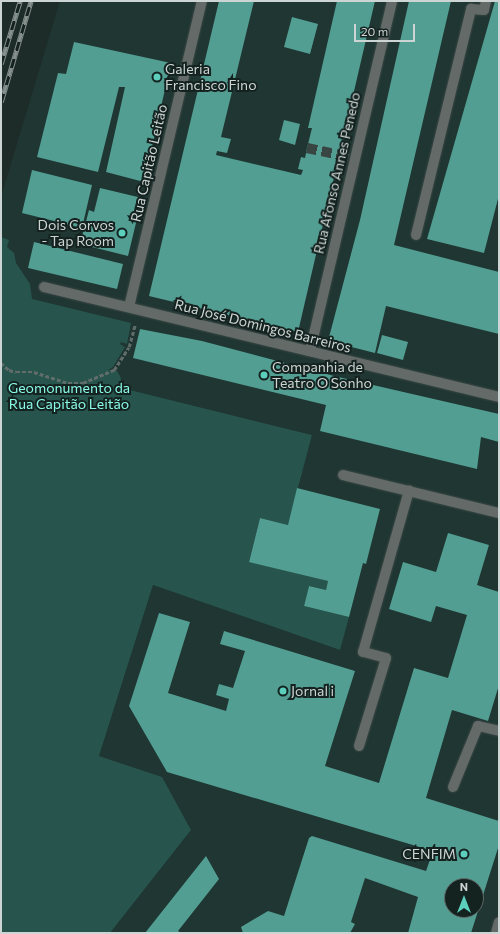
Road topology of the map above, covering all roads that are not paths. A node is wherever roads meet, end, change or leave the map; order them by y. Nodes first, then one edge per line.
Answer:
1 (202, 1) edge
2 (392, 1) edge
3 (486, 1) edge
4 (416, 235) dead end
5 (44, 287) dead end
6 (129, 308) junction
7 (310, 352) junction
8 (499, 397) edge
9 (343, 475) dead end
10 (409, 490) junction
11 (499, 513) edge
12 (499, 731) edge
13 (359, 746) dead end
14 (453, 787) dead end
15 (499, 922) edge
16 (496, 933) edge

1 - 6 street, Rua Capitão Leitão
2 - 7 street, Rua Afonso Annes Penedo
3 - 4 street
5 - 6 street, Rua José Domingos Barreiros
6 - 7 street, Rua José Domingos Barreiros
7 - 8 street, Rua José Domingos Barreiros
9 - 10 street
10 - 11 street
10 - 13 street
12 - 14 street
15 - 16 street

